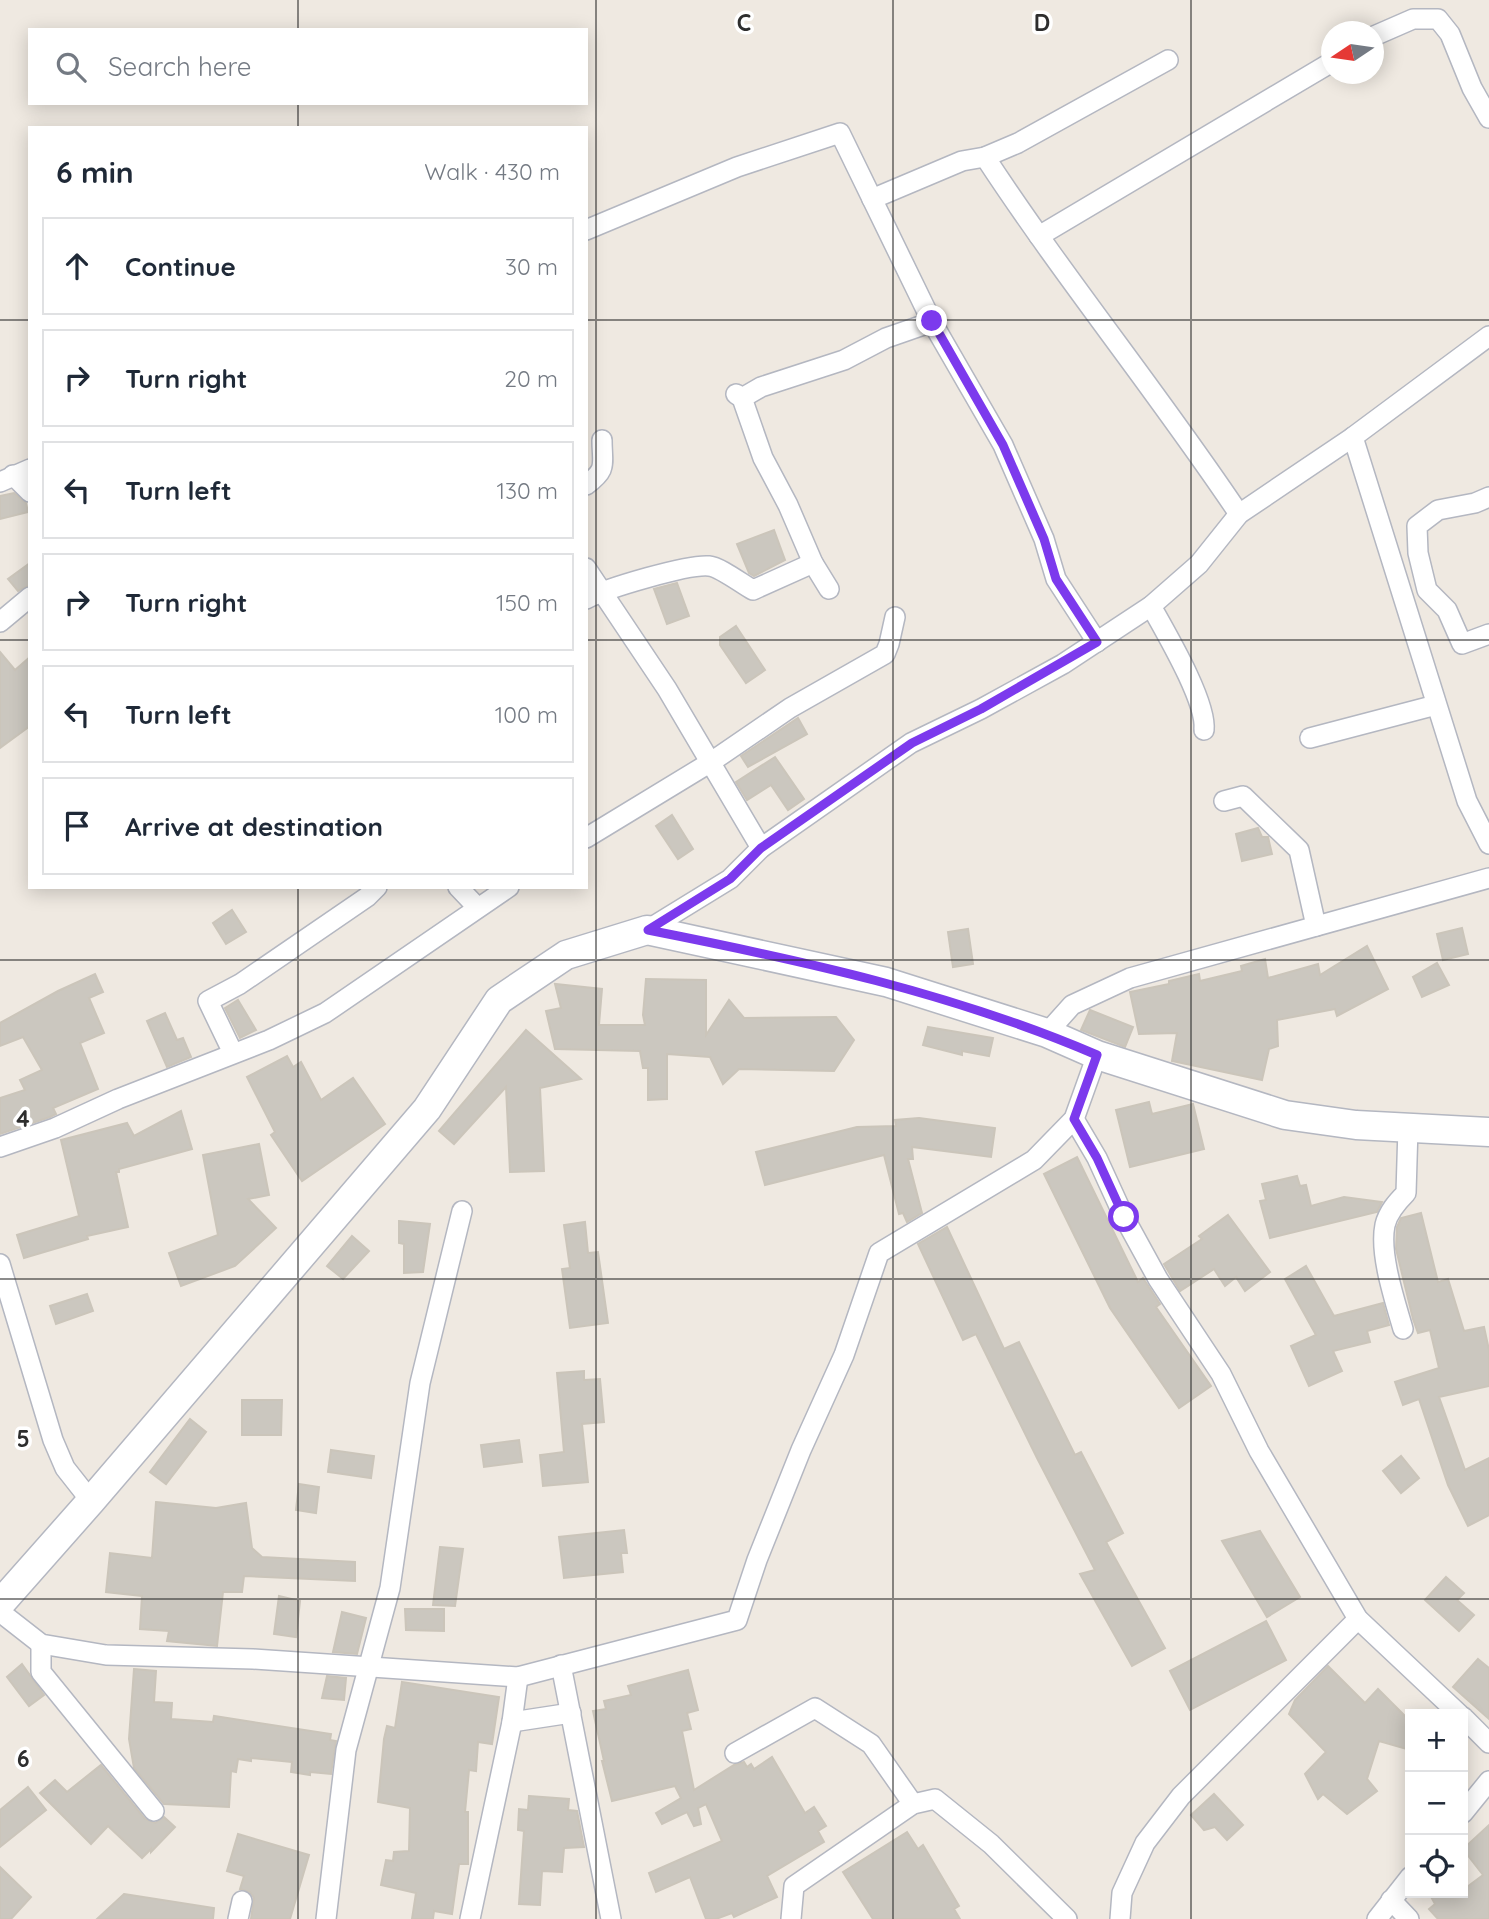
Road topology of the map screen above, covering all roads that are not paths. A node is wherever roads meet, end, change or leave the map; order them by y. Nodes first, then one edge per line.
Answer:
1 (1384, 32) edge
2 (1168, 60) dead end
3 (1321, 69) edge
4 (1489, 118) edge
5 (985, 157) junction
6 (872, 200) junction
7 (588, 229) edge
8 (1039, 236) junction
9 (932, 321) junction
10 (1489, 336) edge
11 (1353, 437) junction
12 (602, 440) dead end
13 (14, 475) edge
14 (588, 484) edge
15 (28, 490) edge
16 (1489, 497) edge
17 (1239, 514) junction
18 (813, 563) junction
19 (588, 574) edge
20 (829, 589) dead end
21 (594, 594) edge
22 (28, 599) edge
23 (1152, 606) junction
24 (895, 617) dead end
25 (0, 622) edge
26 (1489, 634) edge
27 (1097, 642) junction
28 (1436, 705) junction
29 (1204, 730) dead end
30 (1310, 738) dead end
31 (711, 762) junction
32 (1224, 801) dead end
33 (588, 837) edge
34 (1489, 844) edge
35 (761, 848) junction
36 (1489, 877) edge
37 (375, 889) edge
38 (460, 889) edge
39 (506, 889) edge
40 (477, 907) junction
41 (1316, 926) junction
42 (648, 930) junction
43 (1047, 1033) junction
44 (233, 1054) junction
45 (1097, 1055) junction
46 (1074, 1119) junction
47 (1408, 1128) junction
48 (1489, 1132) edge
49 (0, 1147) edge
50 (462, 1211) dead end
51 (0, 1264) edge
52 (1403, 1329) dead end
53 (91, 1501) junction
54 (0, 1604) edge
55 (0, 1612) edge
56 (1358, 1619) junction
57 (41, 1644) junction
58 (561, 1665) junction
59 (370, 1666) junction
60 (518, 1677) junction
61 (1454, 1709) edge
62 (571, 1713) junction
63 (512, 1722) junction
64 (1468, 1722) edge
65 (1489, 1742) edge
66 (734, 1753) dead end
67 (1489, 1780) edge
68 (913, 1804) junction
69 (1468, 1806) edge
70 (153, 1811) dead end
71 (1405, 1883) edge
72 (1391, 1899) junction
73 (326, 1919) edge
74 (470, 1919) edge
75 (611, 1919) edge
76 (791, 1919) edge
77 (1067, 1919) edge
78 (1120, 1919) edge
79 (1377, 1919) edge
80 (1409, 1919) edge

1 - 4 street
2 - 5 street
3 - 8 street
5 - 6 street
5 - 8 street
6 - 7 street
6 - 9 street
8 - 17 street
9 - 18 street
9 - 27 street
10 - 11 street
11 - 17 street
11 - 28 street
12 - 14 street
13 - 15 street
16 - 26 street
17 - 23 street
18 - 20 street
18 - 21 street
19 - 21 street
21 - 31 street
22 - 25 street
23 - 27 street
23 - 29 street
24 - 31 street
27 - 35 street
28 - 30 street
28 - 34 street
31 - 33 street
31 - 35 street
32 - 41 street
35 - 42 street
36 - 41 street
37 - 44 street
38 - 40 street
39 - 40 street
40 - 44 street
41 - 43 street
42 - 43 main road
42 - 53 main road
43 - 45 main road
44 - 49 street
45 - 46 street
45 - 47 main road
46 - 56 street
46 - 58 street
47 - 48 main road
47 - 52 street
50 - 59 street
51 - 53 street
53 - 54 main road
55 - 57 street
56 - 61 street
56 - 78 street
57 - 59 street
57 - 70 street
58 - 60 street
58 - 62 street
59 - 60 street
59 - 73 street
60 - 63 street
62 - 63 street
62 - 75 street
63 - 74 street
64 - 65 street
66 - 68 street
67 - 69 street
68 - 76 street
68 - 77 street
71 - 72 street
72 - 79 street
72 - 80 street

